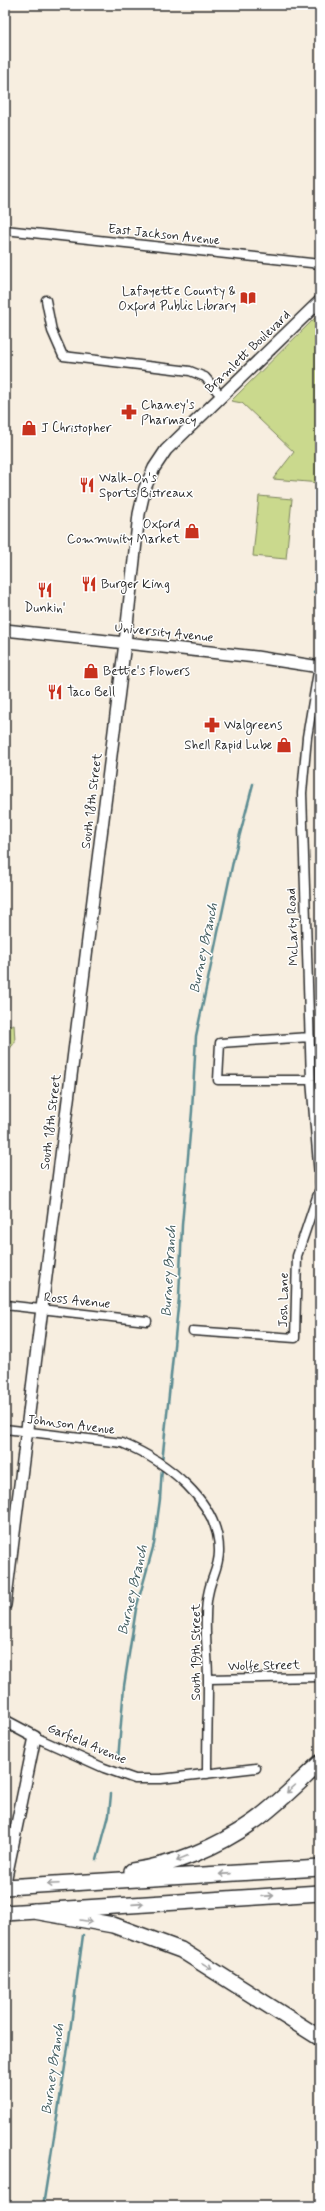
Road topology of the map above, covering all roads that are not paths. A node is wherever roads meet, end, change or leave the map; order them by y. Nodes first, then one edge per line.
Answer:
1 (5, 230) edge
2 (320, 264) edge
3 (46, 300) dead end
4 (320, 301) edge
5 (222, 397) junction
6 (5, 630) edge
7 (125, 643) junction
8 (320, 666) edge
9 (310, 1037) junction
10 (310, 1070) junction
11 (320, 1071) edge
12 (311, 1080) junction
13 (318, 1141) edge
14 (319, 1160) edge
15 (320, 1188) edge
16 (5, 1305) edge
17 (42, 1310) junction
18 (147, 1321) dead end
19 (193, 1331) dead end
20 (5, 1429) edge
21 (27, 1432) junction
22 (134, 1448) joint
23 (5, 1605) edge
24 (320, 1677) edge
25 (208, 1679) junction
26 (5, 1721) edge
27 (35, 1737) junction
28 (320, 1763) edge
29 (256, 1768) dead end
30 (207, 1774) junction
31 (10, 1836) edge
32 (320, 1868) edge
33 (5, 1882) edge
34 (75, 1883) junction
35 (5, 1887) edge
36 (320, 1893) edge
37 (32, 1911) junction
38 (5, 1913) edge
39 (320, 2038) edge

1 - 2 street, East Jackson Avenue
3 - 5 street
4 - 5 street, Bramlett Boulevard
5 - 7 street, Bramlett Boulevard
6 - 7 street, University Avenue
7 - 8 street, University Avenue
7 - 17 street, South 18th Street
8 - 9 street, McLarty Road
9 - 10 street, McLarty Road
9 - 12 street
10 - 11 street
10 - 12 street, McLarty Road
12 - 13 street, McLarty Road
13 - 14 street, McLarty Road
14 - 15 street, McLarty Road
15 - 19 street, Josh Lane
16 - 17 street, Ross Avenue
17 - 18 street, Ross Avenue
17 - 21 street, South 18th Street
20 - 21 street, Johnson Avenue
21 - 22 street, Johnson Avenue
21 - 23 street, South 18th Street
22 - 25 street, South 19th Street
24 - 25 street, Wolfe Street
25 - 30 street, South 19th Street
26 - 27 street, Garfield Avenue
27 - 30 street, Garfield Avenue
27 - 31 street
28 -> 34 highway
29 - 30 street, Garfield Avenue
31 - 33 street
32 -> 34 highway
34 -> 35 highway
37 -> 36 highway
37 - 38 highway
37 -> 39 highway

